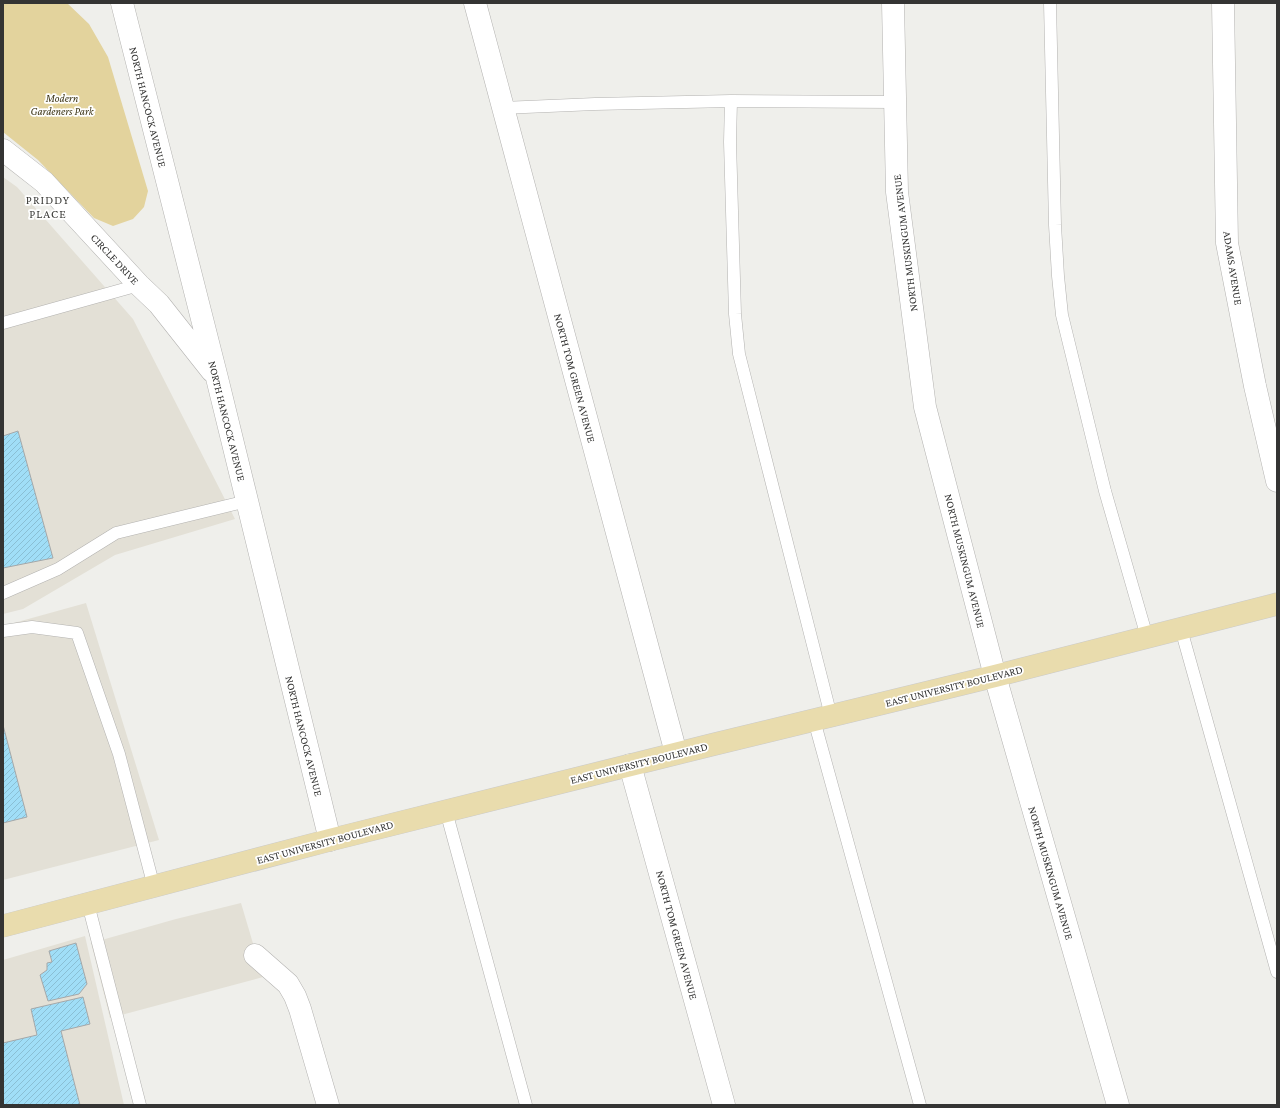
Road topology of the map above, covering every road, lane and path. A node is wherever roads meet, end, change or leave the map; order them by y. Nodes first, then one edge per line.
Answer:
1 (122, 3) edge
2 (475, 3) edge
3 (893, 3) edge
4 (1050, 3) edge
5 (1223, 3) edge
6 (731, 101) junction
7 (895, 102) junction
8 (503, 108) junction
9 (3, 150) edge
10 (139, 285) junction
11 (3, 323) edge
12 (217, 378) junction
13 (1277, 481) edge
14 (247, 501) junction
15 (3, 593) edge
16 (1277, 604) edge
17 (1182, 629) junction
18 (3, 631) edge
19 (1147, 637) junction
20 (995, 676) junction
21 (823, 718) junction
22 (676, 753) junction
23 (630, 765) junction
24 (446, 811) junction
25 (330, 840) junction
26 (154, 887) junction
27 (88, 904) junction
28 (3, 926) edge
29 (255, 955) dead end
30 (1277, 972) edge
31 (140, 1105) edge
32 (328, 1105) edge
33 (526, 1105) edge
34 (724, 1105) edge
35 (920, 1105) edge
36 (1118, 1105) edge

1 - 12 street, NORTH HANCOCK AVENUE
2 - 8 street, NORTH TOM GREEN AVENUE
3 - 7 street, NORTH MUSKINGUM AVENUE
4 - 19 lane
5 - 13 street, ADAMS AVENUE
6 - 7 lane
6 - 8 lane
6 - 21 lane
7 - 20 street, NORTH MUSKINGUM AVENUE
8 - 22 street, NORTH TOM GREEN AVENUE
9 - 10 street, CIRCLE DRIVE
10 - 11 lane
10 - 12 street, CIRCLE DRIVE
12 - 14 street, NORTH HANCOCK AVENUE
14 - 15 lane
14 - 25 street, NORTH HANCOCK AVENUE
16 - 17 main road, EAST UNIVERSITY BOULEVARD
17 - 19 main road, EAST UNIVERSITY BOULEVARD
17 - 30 lane
18 - 26 lane
19 - 20 main road, EAST UNIVERSITY BOULEVARD
20 - 21 main road, EAST UNIVERSITY BOULEVARD
20 - 36 street, NORTH MUSKINGUM AVENUE
21 - 22 main road, EAST UNIVERSITY BOULEVARD
21 - 35 lane
22 - 23 main road, EAST UNIVERSITY BOULEVARD
23 - 24 main road, EAST UNIVERSITY BOULEVARD
23 - 34 street, NORTH TOM GREEN AVENUE
24 - 25 main road, EAST UNIVERSITY BOULEVARD
24 - 33 lane
25 - 26 main road, EAST UNIVERSITY BOULEVARD
26 - 27 main road, EAST UNIVERSITY BOULEVARD
27 - 28 main road, EAST UNIVERSITY BOULEVARD
27 - 31 lane
29 - 32 street

